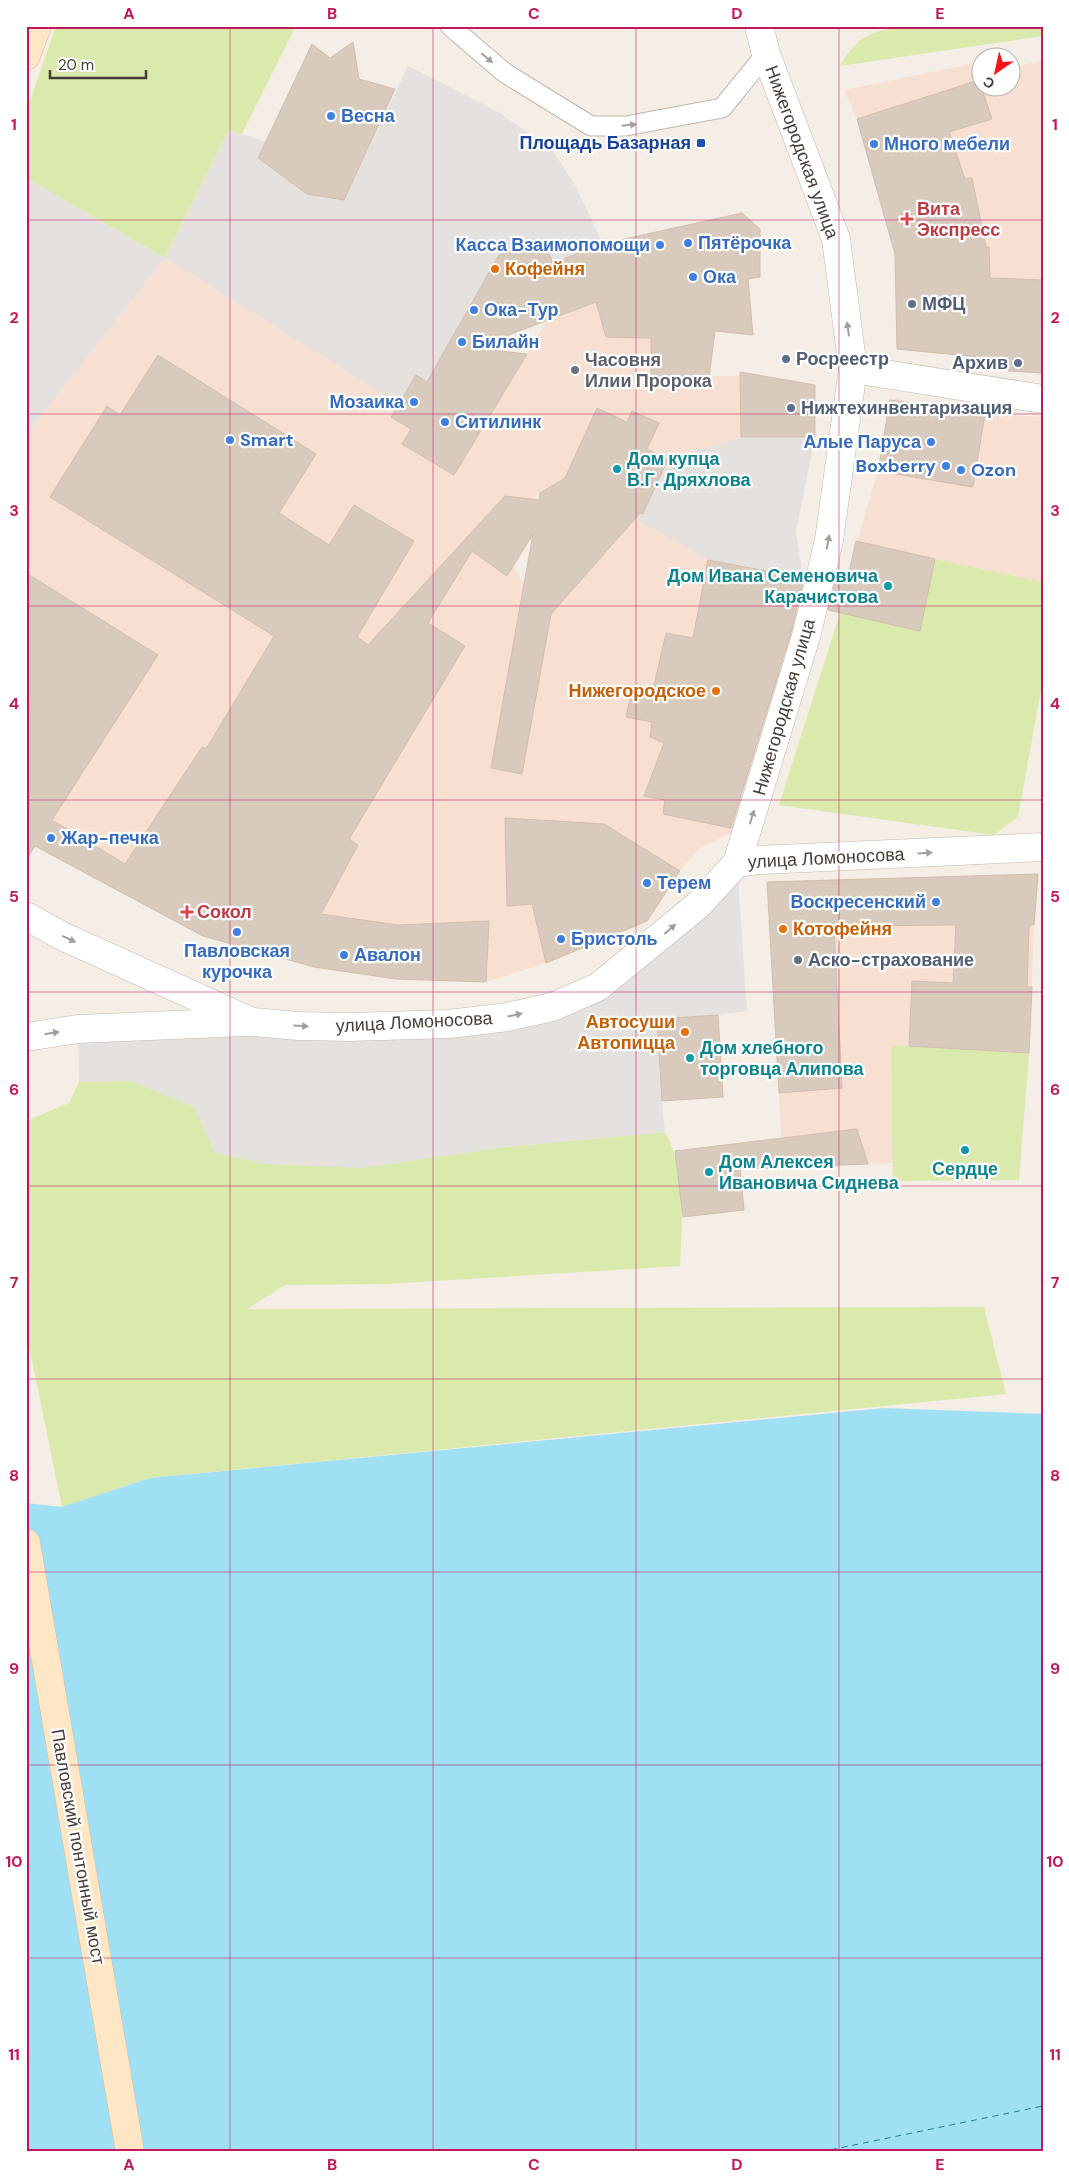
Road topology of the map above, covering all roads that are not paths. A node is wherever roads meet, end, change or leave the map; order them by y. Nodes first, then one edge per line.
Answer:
1 (37, 26) edge
2 (450, 26) edge
3 (759, 26) edge
4 (766, 54) junction
5 (26, 56) edge
6 (852, 369) junction
7 (1043, 399) edge
8 (1043, 848) edge
9 (737, 863) junction
10 (26, 916) edge
11 (252, 1022) junction
12 (26, 1037) edge
13 (26, 1543) edge
14 (130, 2152) edge

1 - 5 main road
2 -> 4 lane
3 - 4 street, Нижегородская улица
6 -> 4 street, Нижегородская улица
6 - 7 street
9 -> 6 street, Нижегородская улица
9 -> 8 street, улица Ломоносова
11 -> 9 street, улица Ломоносова
10 -> 11 street, улица Ломоносова
12 -> 11 street
13 - 14 main road, Павловский понтонный мост

